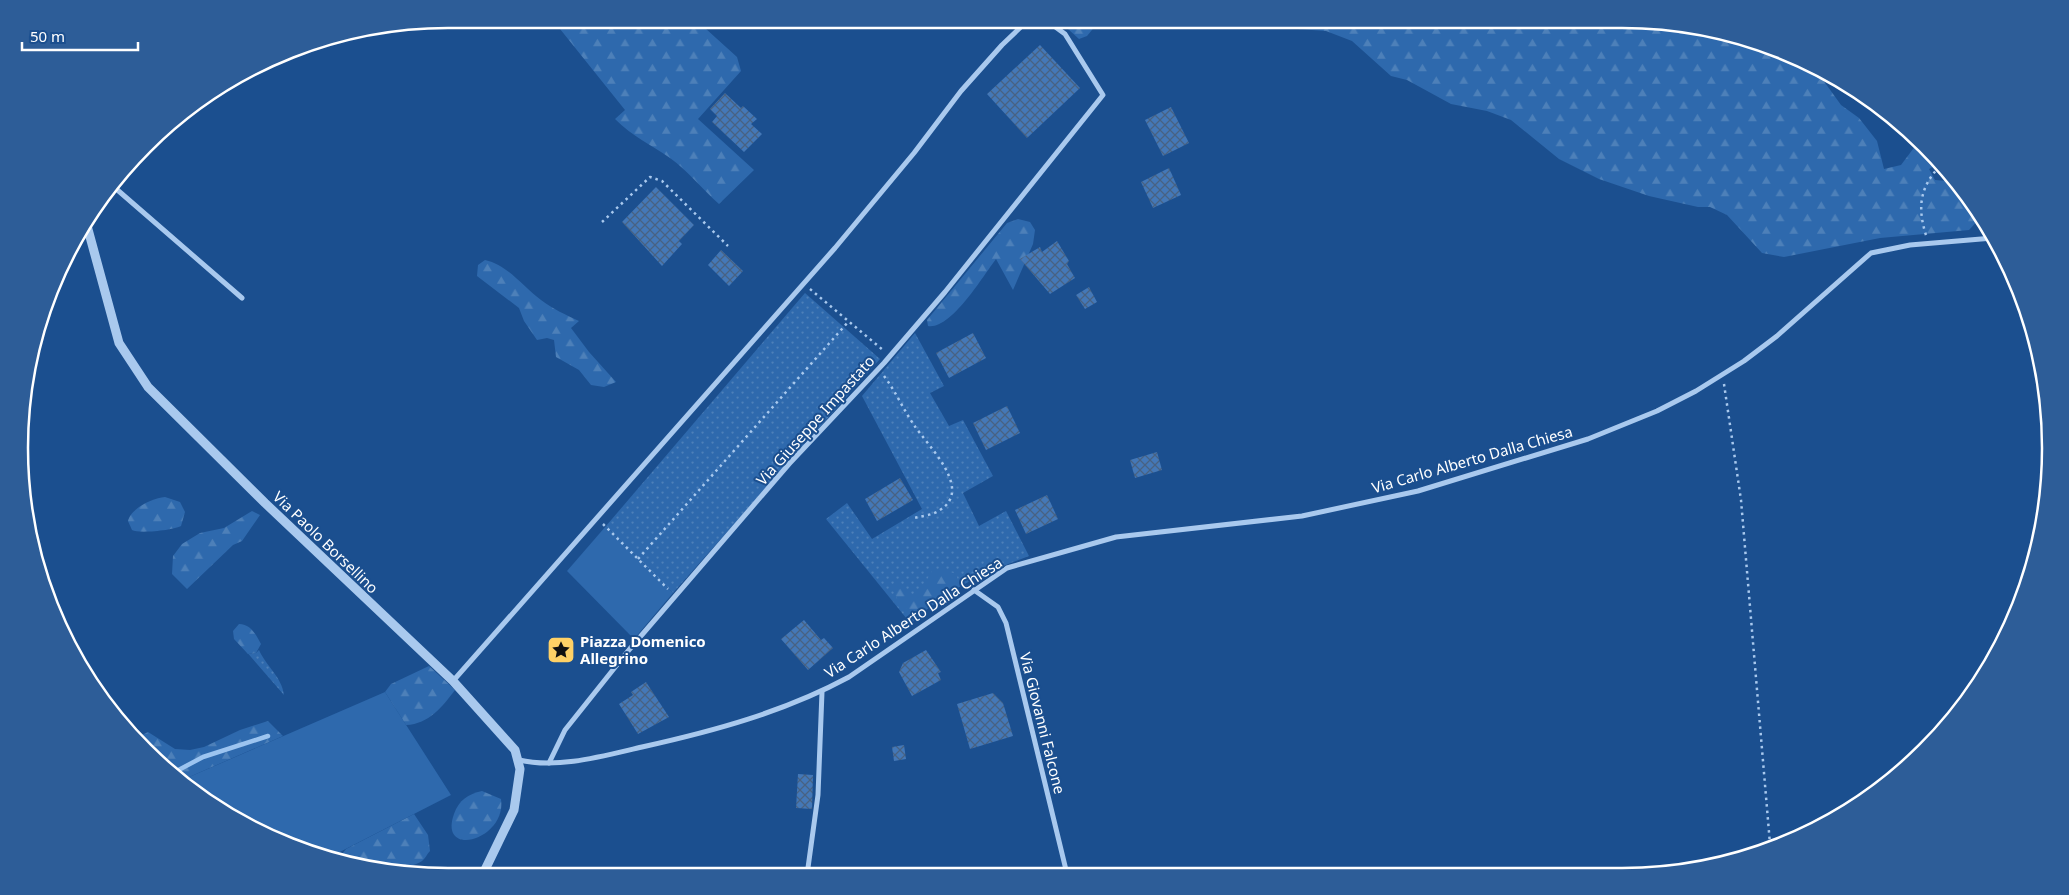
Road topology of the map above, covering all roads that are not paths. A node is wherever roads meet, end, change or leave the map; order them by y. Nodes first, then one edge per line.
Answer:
1 (1020, 28) edge
2 (1058, 28) edge
3 (116, 189) edge
4 (88, 230) edge
5 (1985, 239) edge
6 (242, 298) dead end
7 (974, 590) junction
8 (453, 681) junction
9 (822, 692) junction
10 (519, 760) junction
11 (549, 763) junction
12 (486, 868) edge
13 (808, 868) edge
14 (1066, 868) edge

1 - 8 street
2 - 11 street, Via Giuseppe Impastato
3 - 6 street
4 - 8 street, Via Paolo Borsellino
5 - 7 street, Via Carlo Alberto Dalla Chiesa
7 - 9 street, Via Carlo Alberto Dalla Chiesa
7 - 14 street, Via Giovanni Falcone
8 - 10 street, Via Paolo Borsellino
9 - 11 street, Via Carlo Alberto Dalla Chiesa
9 - 13 street, Via Carlo Alberto Dalla Chiesa
10 - 11 street, Via Carlo Alberto Dalla Chiesa
10 - 12 street

